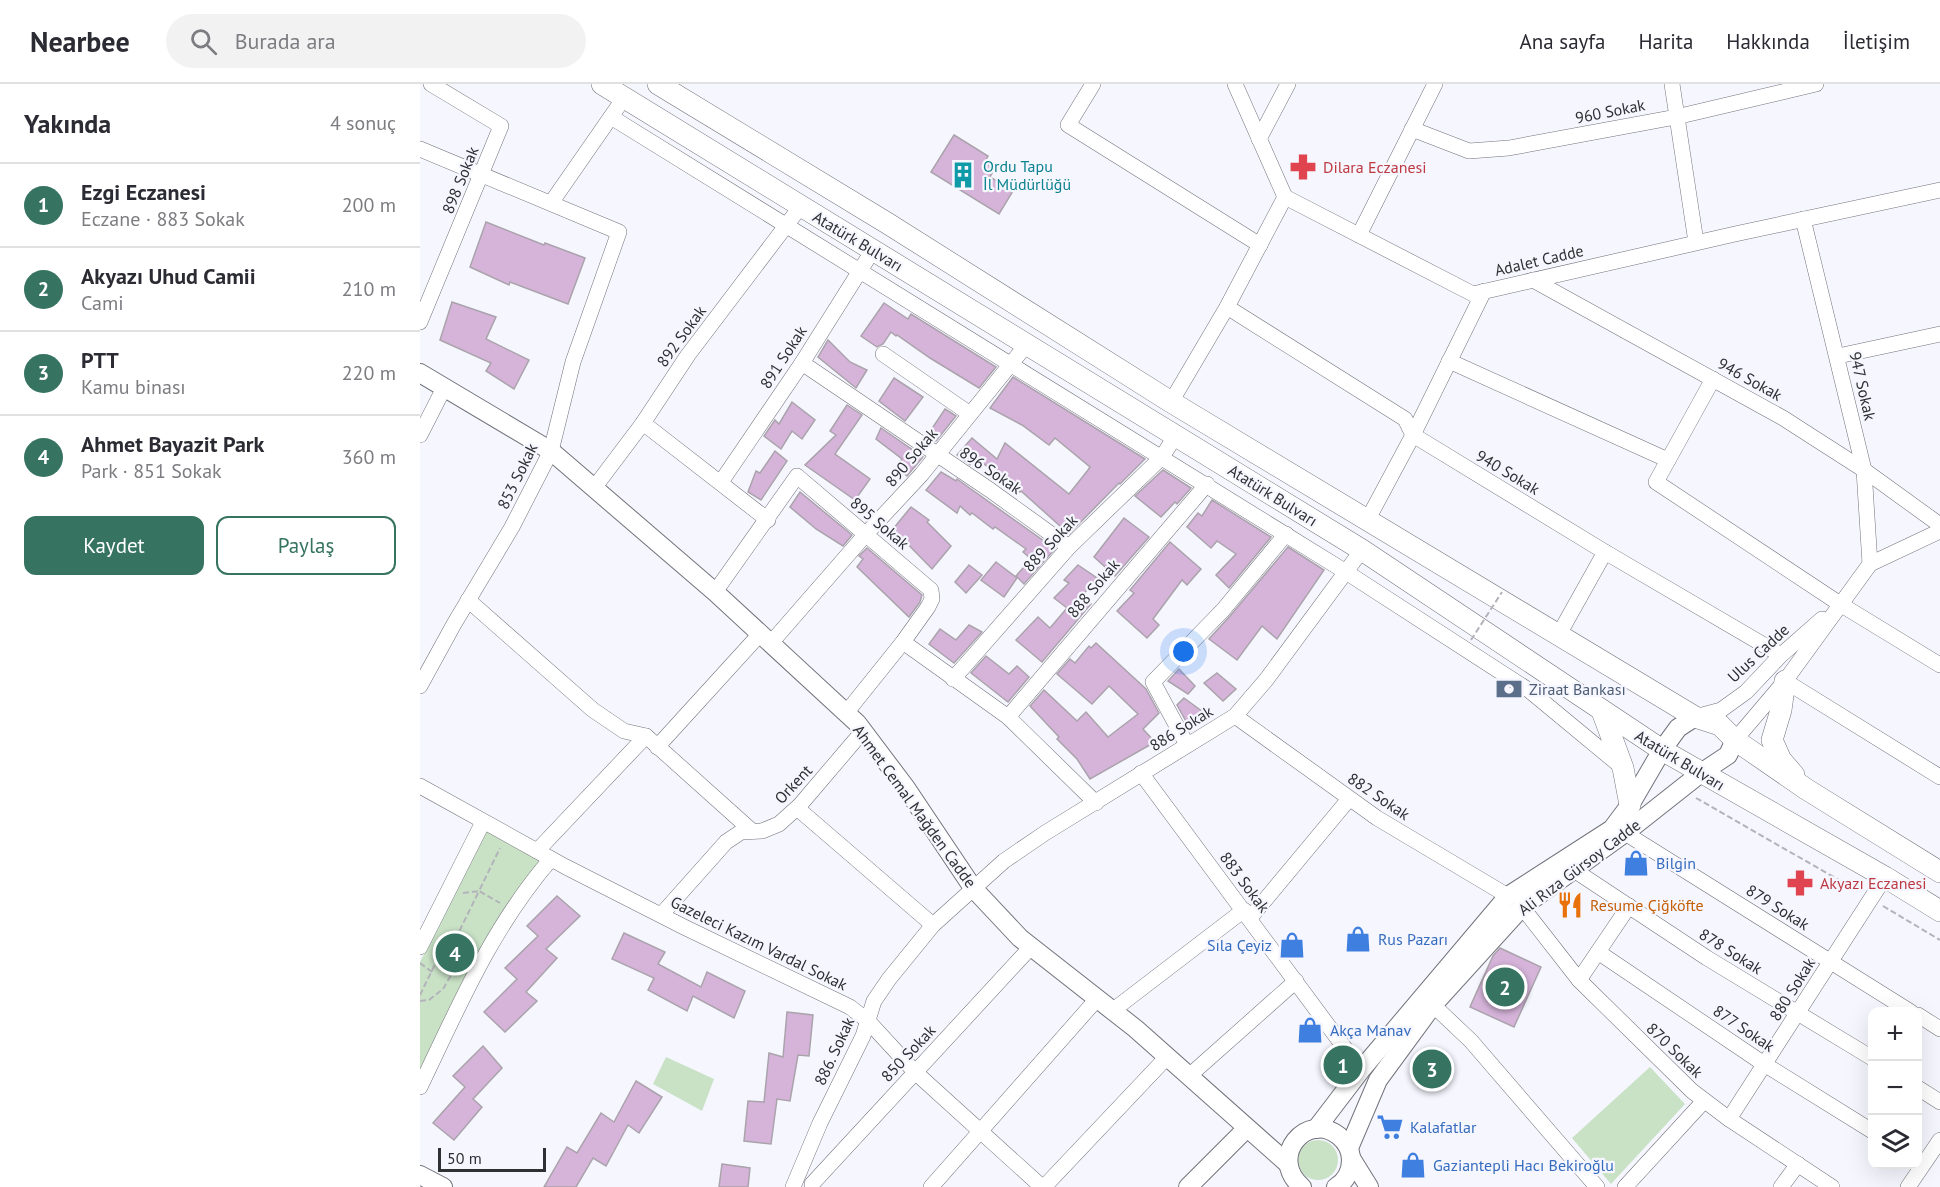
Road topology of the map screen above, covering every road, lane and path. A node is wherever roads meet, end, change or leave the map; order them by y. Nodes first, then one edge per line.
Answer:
1 (431, 84) edge
2 (602, 84) edge
3 (658, 84) edge
4 (1093, 84) edge
5 (1235, 84) edge
6 (1288, 84) edge
7 (1435, 84) edge
8 (1672, 84) edge
9 (1816, 84) edge
10 (624, 98) junction
11 (610, 117) junction
12 (1676, 117) junction
13 (1412, 129) junction
14 (1259, 139) junction
15 (420, 149) edge
16 (482, 174) junction
17 (1940, 190) edge
18 (1285, 197) junction
19 (551, 203) junction
20 (801, 206) junction
21 (1803, 219) junction
22 (786, 225) junction
23 (1359, 235) junction
24 (1696, 242) junction
25 (1260, 245) junction
26 (873, 250) junction
27 (860, 272) junction
28 (1533, 280) junction
29 (1484, 291) junction
30 (1227, 307) junction
31 (420, 322) edge
32 (1940, 334) edge
33 (1027, 344) junction
34 (883, 354) dead end
35 (1838, 356) junction
36 (1449, 361) junction
37 (802, 363) junction
38 (1010, 364) junction
39 (420, 373) edge
40 (1713, 379) junction
41 (444, 388) junction
42 (1172, 402) junction
43 (970, 414) junction
44 (643, 423) junction
45 (420, 435) edge
46 (1176, 435) junction
47 (1413, 435) junction
48 (551, 451) junction
49 (937, 455) junction
50 (1162, 457) junction
51 (1668, 460) junction
52 (1864, 470) junction
53 (721, 482) junction
54 (1207, 484) junction
55 (594, 488) junction
56 (1368, 519) junction
57 (768, 520) junction
58 (1940, 525) edge
59 (1940, 531) edge
60 (866, 534) junction
61 (1286, 534) junction
62 (1069, 547) junction
63 (1362, 550) junction
64 (1605, 552) junction
65 (1870, 564) junction
66 (1346, 572) junction
67 (715, 592) junction
68 (1502, 592) dead end
69 (468, 600) junction
70 (1840, 604) junction
71 (1558, 636) junction
72 (765, 639) junction
73 (1471, 640) dead end
74 (903, 642) junction
75 (1781, 655) junction
76 (1940, 665) edge
77 (953, 679) junction
78 (1785, 681) junction
79 (420, 686) edge
80 (1602, 711) junction
81 (846, 713) junction
82 (1235, 716) junction
83 (1008, 717) junction
84 (1695, 717) junction
85 (863, 731) junction
86 (1735, 740) junction
87 (651, 741) junction
88 (1187, 745) junction
89 (1662, 750) junction
90 (1623, 768) junction
91 (1141, 773) junction
92 (1701, 773) junction
93 (1940, 777) edge
94 (420, 786) edge
95 (1680, 789) junction
96 (1806, 789) junction
97 (1349, 799) junction
98 (1096, 802) junction
99 (1630, 805) junction
100 (796, 808) junction
101 (483, 822) junction
102 (752, 831) junction
103 (1625, 833) junction
104 (507, 835) junction
105 (537, 851) junction
106 (551, 859) junction
107 (1574, 870) junction
108 (1940, 872) edge
109 (1885, 878) junction
110 (973, 888) junction
111 (479, 891) junction
112 (460, 894) dead end
113 (1872, 899) junction
114 (1515, 902) junction
115 (1629, 906) junction
116 (510, 911) junction
117 (1940, 911) edge
118 (1247, 914) junction
119 (661, 915) junction
120 (933, 926) junction
121 (441, 929) dead end
122 (443, 936) junction
123 (1940, 940) edge
124 (452, 946) junction
125 (420, 947) edge
126 (1031, 947) junction
127 (443, 948) junction
128 (1599, 952) junction
129 (1830, 961) junction
130 (420, 963) edge
131 (432, 972) junction
132 (1579, 980) junction
133 (1296, 981) junction
134 (420, 995) edge
135 (1098, 999) junction
136 (420, 1001) edge
137 (1432, 1005) junction
138 (1905, 1007) edge
139 (1112, 1011) junction
140 (1798, 1013) junction
141 (1922, 1018) edge
142 (868, 1021) junction
143 (1940, 1029) edge
144 (1868, 1056) edge
145 (1167, 1057) junction
146 (1764, 1064) junction
147 (1361, 1070) junction
148 (915, 1072) junction
149 (1189, 1076) junction
150 (420, 1087) edge
151 (1922, 1091) edge
152 (1704, 1101) junction
153 (1940, 1102) edge
154 (1729, 1119) junction
155 (1247, 1128) junction
156 (1317, 1129) junction
157 (1868, 1129) edge
158 (980, 1132) junction
159 (1940, 1140) edge
160 (1350, 1153) junction
161 (1922, 1160) edge
162 (1287, 1163) junction
163 (1798, 1164) junction
164 (1917, 1169) edge
165 (420, 1175) edge
166 (796, 1180) edge
167 (814, 1185) edge
168 (443, 1187) edge
169 (931, 1187) edge
170 (1043, 1187) edge
171 (1188, 1187) edge
172 (1302, 1187) edge
173 (1336, 1187) edge
174 (1369, 1187) edge
175 (1597, 1187) edge
176 (1625, 1187) edge
177 (1781, 1187) edge
178 (1832, 1187) edge
179 (1908, 1187) edge

1 - 16 street, 898 Sokak
2 - 10 highway, Atatürk Bulvarı
3 - 42 highway, Atatürk Bulvarı
4 - 25 street
5 - 14 street
6 - 14 street
7 - 13 street
8 - 12 street
9 - 12 street, 960 Sokak
10 - 11 street
10 - 20 highway, Atatürk Bulvarı
11 - 19 street
11 - 22 street
12 - 13 street, 960 Sokak
12 - 24 street
13 - 23 street
14 - 18 street
15 - 16 street
16 - 19 street
16 - 31 street, 898 Sokak
17 - 21 street, Adalet Cadde
18 - 23 street, Adalet Cadde
18 - 25 street
19 - 48 street, 853 Sokak
20 - 22 street, 892 Sokak
20 - 26 highway, Atatürk Bulvarı
21 - 24 street, Adalet Cadde
21 - 35 street, 947 Sokak
22 - 27 street
22 - 44 street, 892 Sokak
23 - 29 street, Adalet Cadde
24 - 28 street, Adalet Cadde
25 - 30 street
26 - 27 street, 891 Sokak
26 - 33 highway, Atatürk Bulvarı
27 - 37 street, 891 Sokak
27 - 38 street
28 - 29 street, Adalet Cadde
28 - 40 street, 946 Sokak
29 - 36 street
30 - 42 street
30 - 47 street, 940 Sokak
32 - 35 street
33 - 38 street, 890 Sokak
33 - 46 highway, Atatürk Bulvarı
34 - 43 street
35 - 52 street, 947 Sokak
36 - 47 street
36 - 51 street
37 - 49 street, 896 Sokak
37 - 53 street, 891 Sokak
38 - 43 street, 890 Sokak
38 - 50 street
39 - 41 main road, Ahmet Cemal Mağden Cadde
40 - 51 street
40 - 52 street, 946 Sokak
41 - 45 street
41 - 48 main road, Ahmet Cemal Mağden Cadde
42 - 56 highway, Atatürk Bulvarı
43 - 49 street, 890 Sokak
44 - 53 street
44 - 55 street, 892 Sokak
46 - 50 street, 889 Sokak
46 - 63 highway, Atatürk Bulvarı
47 - 56 street
47 - 64 street, 940 Sokak
48 - 55 main road, Ahmet Cemal Mağden Cadde
48 - 69 street, 853 Sokak
49 - 60 street, 890 Sokak
49 - 62 street, 896 Sokak
50 - 54 street
50 - 62 street, 889 Sokak
51 - 70 street
52 - 58 street, 946 Sokak
52 - 65 street, 947 Sokak
53 - 57 street
54 - 61 street
54 - 83 street, 888 Sokak
55 - 67 main road, Ahmet Cemal Mağden Cadde
56 - 71 highway, Atatürk Bulvarı
57 - 60 street, 895 Sokak
57 - 67 street, 895 Sokak
59 - 65 street, Ulus Cadde
60 - 72 street, 890 Sokak
60 - 74 street, 895 Sokak
61 - 66 street
61 - 88 street
62 - 77 street, 889 Sokak
63 - 66 street, 886 Sokak
63 - 80 highway, Atatürk Bulvarı
64 - 71 street
64 - 75 street, 940 Sokak
65 - 70 street, Ulus Cadde
66 - 82 street, 886 Sokak
66 - 90 street
67 - 72 main road, Ahmet Cemal Mağden Cadde
68 - 73 path, bridge
69 - 79 street, 853 Sokak
69 - 87 street
70 - 75 street, Ulus Cadde
70 - 76 street
70 - 78 street, Ulus Cadde
71 - 84 highway, Atatürk Bulvarı
72 - 81 main road, Ahmet Cemal Mağden Cadde
72 - 87 street
74 - 77 street
74 - 81 street, 895 Sokak
75 - 84 street, Ulus Cadde
77 - 83 street
78 - 86 street, Ulus Cadde
78 - 93 street
78 - 96 highway
80 - 89 highway, Atatürk Bulvarı
80 - 90 highway
81 - 85 main road, Ahmet Cemal Mağden Cadde
82 - 88 street, 886 Sokak
82 - 97 street, 882 Sokak
83 - 98 street
84 - 86 highway, Atatürk Bulvarı
84 - 89 main road, Ali Rıza Gürsoy Cadde
85 - 100 street, Orkent
85 - 110 main road, Ahmet Cemal Mağden Cadde
86 - 92 main road, Ali Rıza Gürsoy Cadde
86 - 96 highway, Atatürk Bulvarı
87 - 102 street
87 - 105 street
88 - 91 street, 886 Sokak
89 - 92 highway, Atatürk Bulvarı
89 - 99 main road, Ali Rıza Gürsoy Cadde
90 - 99 highway
91 - 98 street, 886 Sokak
91 - 118 street, 883 Sokak
92 - 95 main road, Ali Rıza Gürsoy Cadde
92 - 109 highway, Atatürk Bulvarı
94 - 101 street, Gazeleci Kazım Vardal Sokak
95 - 103 main road, Ali Rıza Gürsoy Cadde
95 - 113 path
96 - 108 highway, Atatürk Bulvarı
97 - 114 street, 882 Sokak
97 - 118 street
98 - 110 street, 886 Sokak
99 - 114 main road, Ali Rıza Gürsoy Cadde
100 - 102 street, Orkent
100 - 120 street
101 - 104 street, Gazeleci Kazım Vardal Sokak
101 - 125 street
102 - 119 street, Orkent
103 - 107 main road, Ali Rıza Gürsoy Cadde
103 - 129 street, 879 Sokak
104 - 105 street, Gazeleci Kazım Vardal Sokak
104 - 111 path
105 - 106 street, Gazeleci Kazım Vardal Sokak
106 - 116 street
106 - 119 street, Gazeleci Kazım Vardal Sokak
107 - 114 main road, Ali Rıza Gürsoy Cadde
107 - 115 street, 878 Sokak
109 - 113 street, 880 Sokak
109 - 117 highway, Atatürk Bulvarı
110 - 120 street, 886. Sokak
110 - 126 main road, Ahmet Cemal Mağden Cadde
111 - 112 path
111 - 116 path
111 - 124 path
113 - 123 path
113 - 129 street, 880 Sokak
114 - 132 street, 870 Sokak
114 - 137 main road, Ali Rıza Gürsoy Cadde
114 - 147 main road, Ali Rıza Gürsoy Cadde
115 - 128 street
115 - 140 street, 878 Sokak
116 - 150 street
118 - 133 street, 883 Sokak
118 - 139 street
119 - 142 street, Gazeleci Kazım Vardal Sokak
120 - 142 street, 886. Sokak
121 - 122 path
122 - 124 path
122 - 127 path
124 - 127 path
124 - 136 path
126 - 135 main road, Ahmet Cemal Mağden Cadde
126 - 148 street, 850 Sokak
127 - 131 path
128 - 132 street
128 - 146 street, 877 Sokak
129 - 138 street, 879 Sokak
129 - 140 street, 880 Sokak
130 - 131 path
131 - 134 path
132 - 152 street, 870 Sokak
133 - 147 street, 883 Sokak
133 - 149 street
135 - 139 main road, Ahmet Cemal Mağden Cadde
135 - 158 street
137 - 160 main road, Ali Rıza Gürsoy Cadde
137 - 175 street
139 - 145 main road, Ahmet Cemal Mağden Cadde
140 - 144 street, 878 Sokak
140 - 146 street, 880 Sokak
141 - 143 street
142 - 148 street, Gazeleci Kazım Vardal Sokak
142 - 166 street, 886. Sokak
145 - 149 main road, Ahmet Cemal Mağden Cadde
145 - 170 street
146 - 154 street, 880 Sokak
146 - 157 street, 877 Sokak
147 - 156 main road, Ali Rıza Gürsoy Cadde
148 - 158 street, Gazeleci Kazım Vardal Sokak
148 - 167 street, 850 Sokak
149 - 155 main road, Ahmet Cemal Mağden Cadde
151 - 153 street
152 - 154 street, 870 Sokak
152 - 176 street
154 - 163 street, 870 Sokak
155 - 162 main road, Ahmet Cemal Mağden Cadde
155 - 171 main road
156 - 160 main road
156 - 162 main road
158 - 169 street
158 - 170 street, Gazeleci Kazım Vardal Sokak
159 - 161 street
160 - 173 main road, Ali Rıza Gürsoy Cadde
160 - 174 main road
162 - 172 main road, Ahmet Cemal Mağden Cadde
163 - 177 street
163 - 178 street, 870 Sokak
164 - 179 street
165 - 168 main road
166 - 167 street

